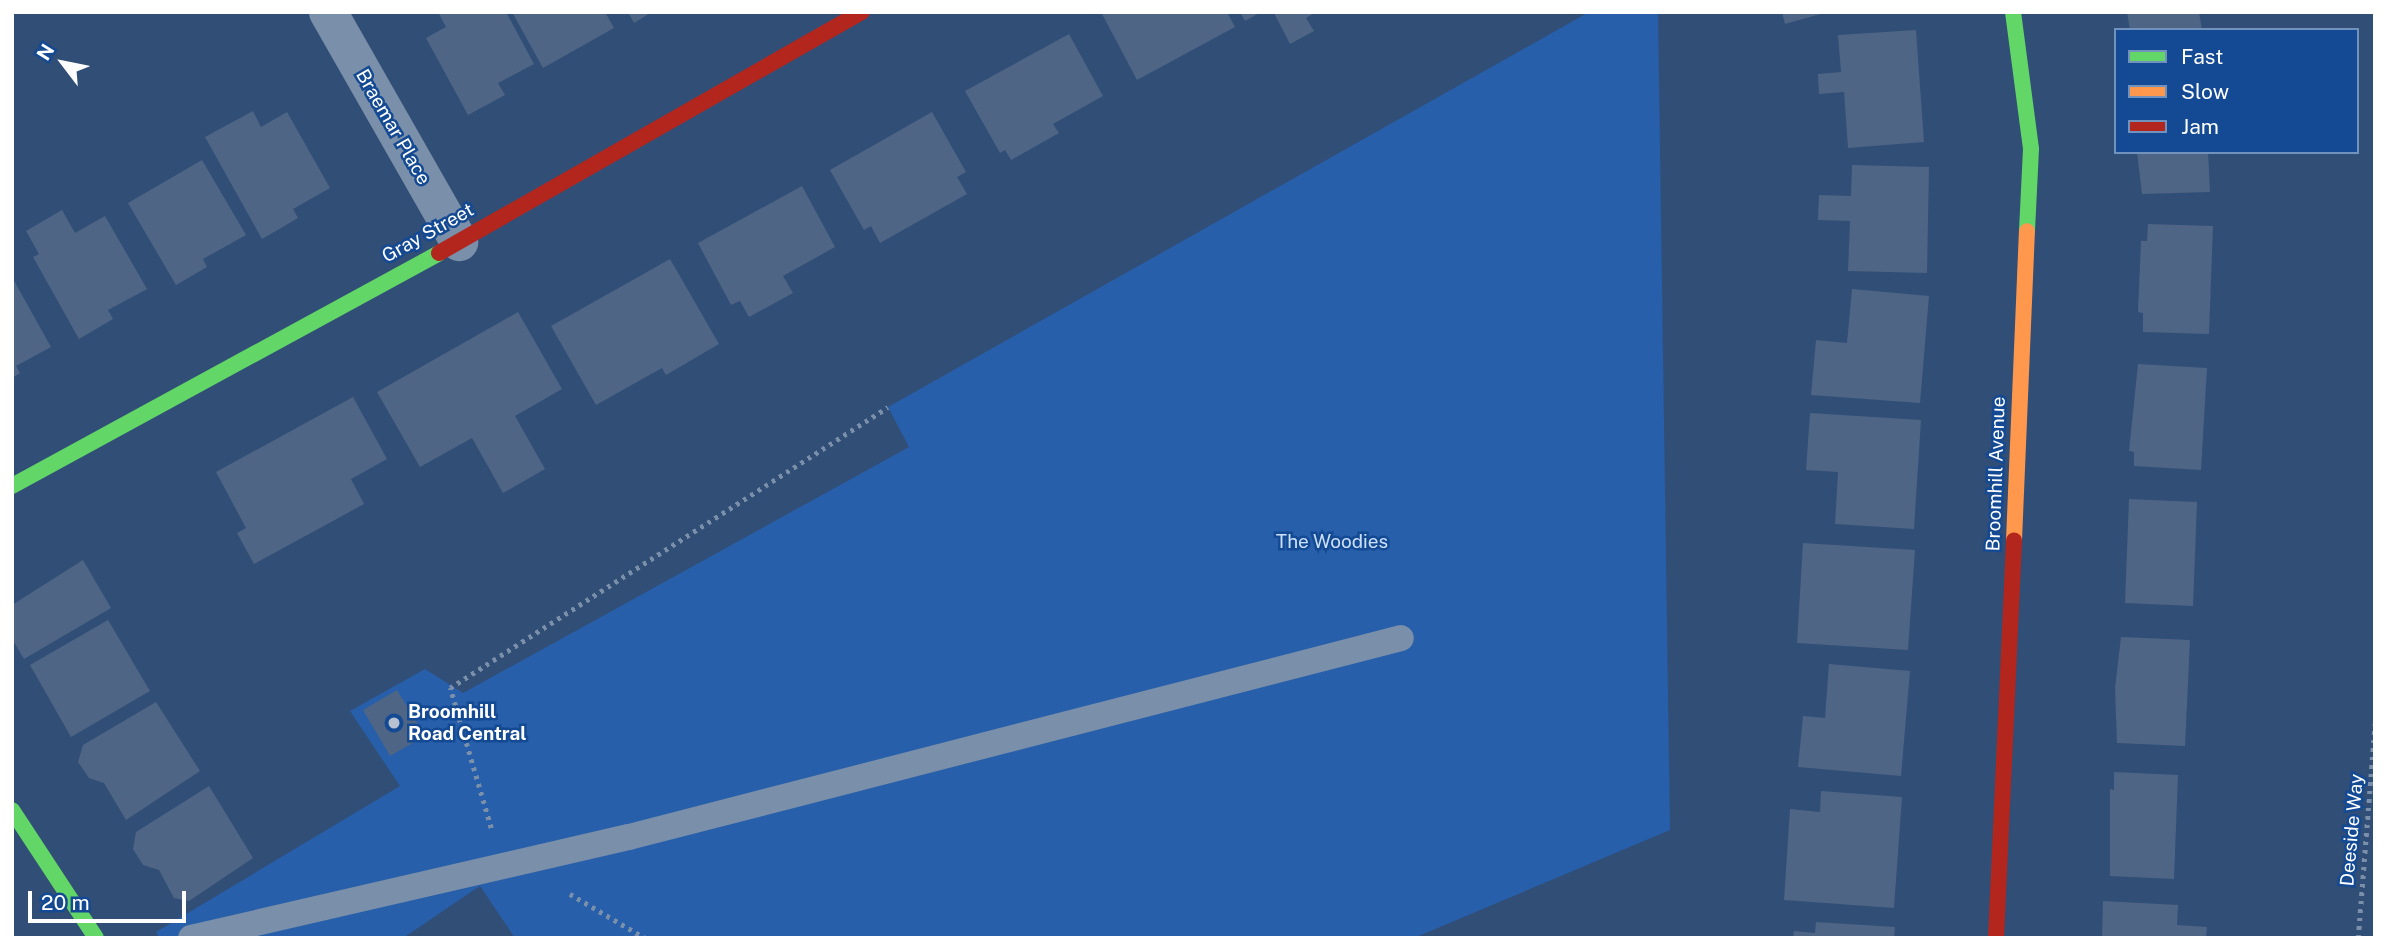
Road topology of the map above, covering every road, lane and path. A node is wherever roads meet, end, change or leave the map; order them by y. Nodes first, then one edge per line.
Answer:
1 (328, 12) edge
2 (862, 12) edge
3 (2013, 12) edge
4 (458, 242) junction
5 (888, 407) dead end
6 (12, 486) edge
7 (1401, 638) dead end
8 (2375, 724) edge
9 (12, 810) edge
10 (502, 868) junction
11 (96, 938) edge
12 (191, 938) edge
13 (645, 938) edge
14 (1996, 938) edge
15 (2358, 938) edge

1 - 4 street, Braemar Place
2 - 4 street, Gray Street
3 - 14 street, Broomhill Avenue
4 - 6 street, Gray Street
5 - 10 path
7 - 10 lane
8 - 15 path, Deeside Way
9 - 11 street
10 - 12 lane
10 - 13 path

